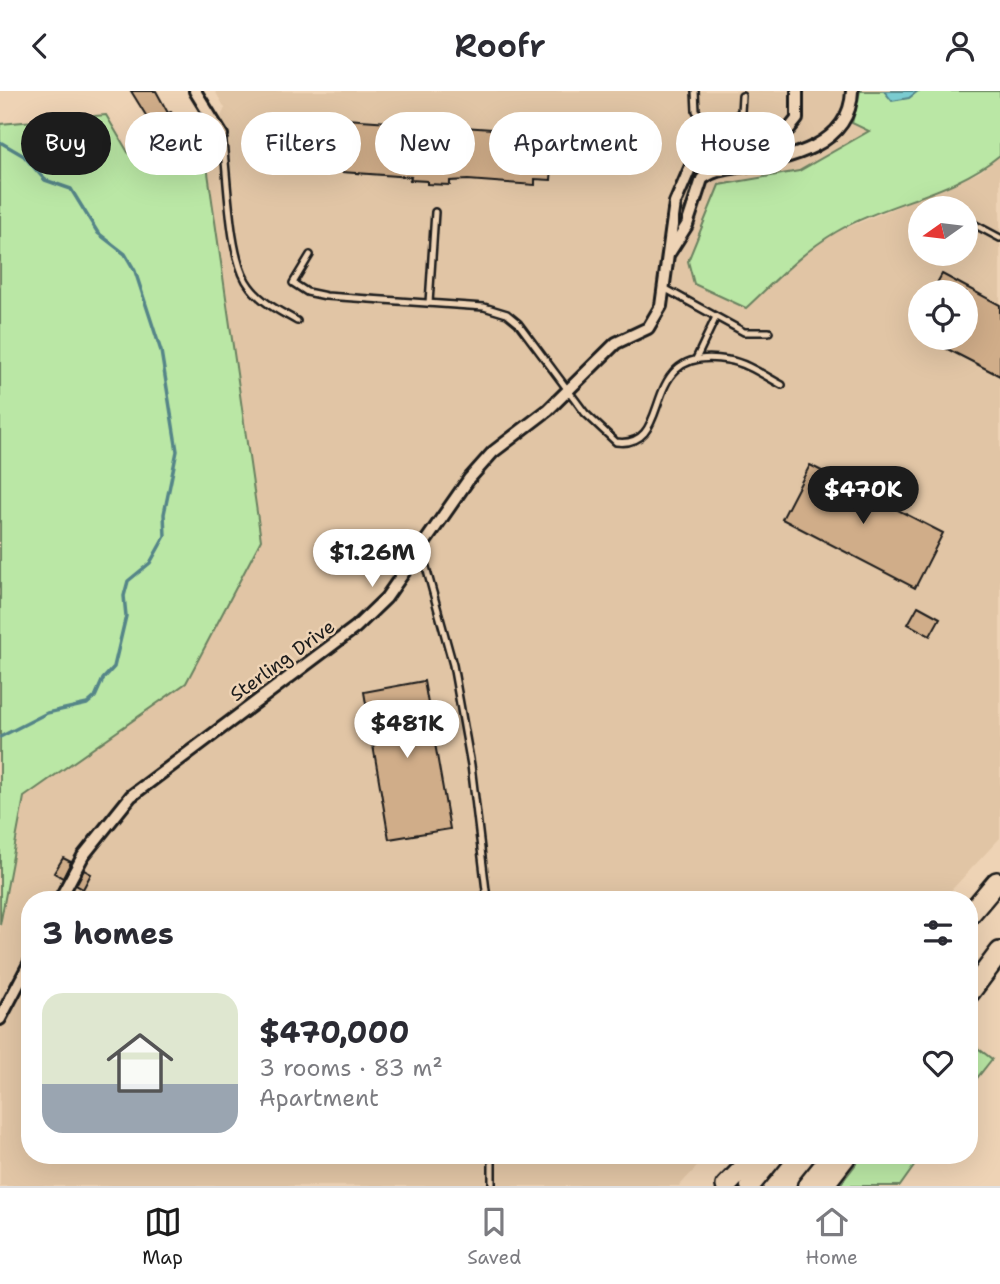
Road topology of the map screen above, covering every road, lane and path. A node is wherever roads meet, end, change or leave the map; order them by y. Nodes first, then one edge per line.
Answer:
1 (195, 91) edge
2 (695, 91) edge
3 (797, 91) edge
4 (852, 91) edge
5 (742, 96) dead end
6 (208, 112) edge
7 (226, 175) edge
8 (435, 212) dead end
9 (978, 226) edge
10 (1000, 238) edge
11 (310, 255) dead end
12 (668, 255) junction
13 (664, 288) junction
14 (429, 303) junction
15 (715, 319) junction
16 (297, 321) dead end
17 (769, 332) dead end
18 (696, 359) junction
19 (782, 385) dead end
20 (570, 391) junction
21 (421, 549) junction
22 (999, 880) edge
23 (64, 891) edge
24 (485, 891) edge
25 (978, 905) edge
26 (1000, 950) edge
27 (978, 976) edge
28 (21, 979) edge
29 (978, 981) edge
30 (0, 1019) edge
31 (492, 1164) edge
32 (747, 1164) edge
33 (768, 1164) edge
34 (825, 1164) edge
35 (840, 1164) edge
36 (492, 1186) edge
37 (726, 1186) edge
38 (750, 1186) edge
39 (807, 1186) edge
40 (823, 1186) edge

1 - 6 street
2 - 5 lane
3 - 12 street, Sterling Drive
4 - 12 street, Sterling Drive
7 - 16 lane
8 - 14 lane
9 - 10 lane
11 - 14 lane
12 - 13 street, Sterling Drive
13 - 15 lane
13 - 20 street, Sterling Drive
14 - 20 lane
15 - 17 lane
15 - 18 lane
18 - 19 lane
18 - 20 lane
20 - 21 street, Sterling Drive
21 - 23 street, Sterling Drive
21 - 24 lane
22 - 25 highway
26 - 27 main road
26 - 29 highway
28 - 30 street
31 - 36 lane
32 - 37 highway
33 - 38 main road
34 - 39 main road
35 - 40 highway

